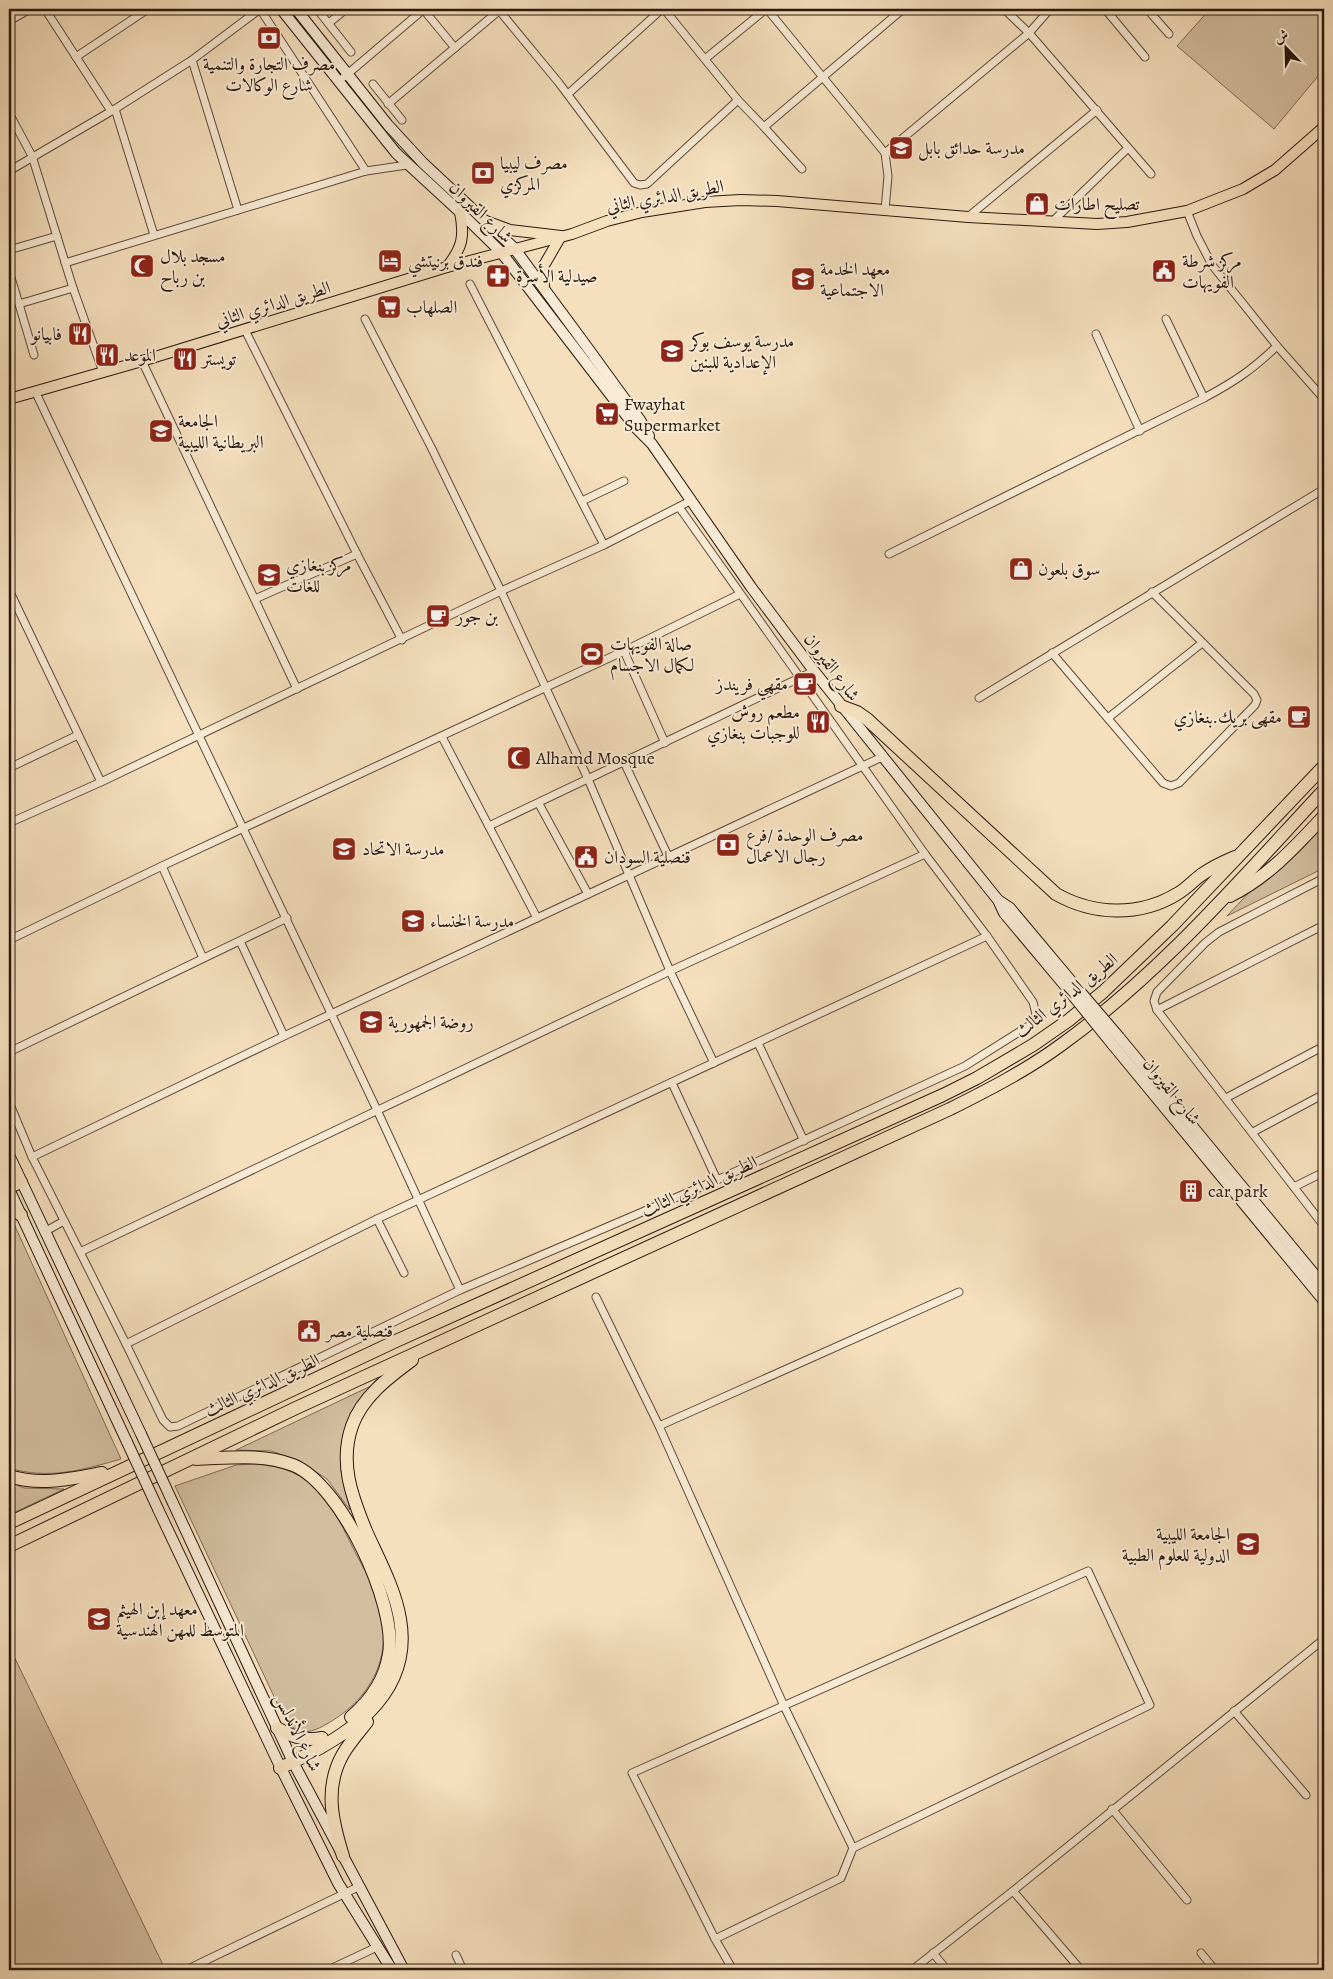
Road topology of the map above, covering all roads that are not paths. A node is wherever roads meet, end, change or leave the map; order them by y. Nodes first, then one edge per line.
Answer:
1 (30, 9) edge
2 (45, 9) edge
3 (148, 9) edge
4 (260, 9) edge
5 (281, 9) edge
6 (296, 9) edge
7 (318, 9) edge
8 (346, 9) edge
9 (424, 9) edge
10 (499, 9) edge
11 (663, 9) edge
12 (766, 9) edge
13 (903, 9) edge
14 (1004, 9) edge
15 (1050, 9) edge
16 (1105, 9) edge
17 (1147, 9) edge
18 (9, 21) edge
19 (329, 23) junction
20 (1029, 33) junction
21 (1168, 34) dead end
22 (454, 48) junction
23 (351, 52) dead end
24 (76, 56) junction
25 (1145, 57) dead end
26 (705, 59) junction
27 (192, 60) junction
28 (347, 74) junction
29 (823, 77) junction
30 (338, 82) junction
31 (373, 84) dead end
32 (568, 94) junction
33 (738, 100) junction
34 (388, 104) junction
35 (113, 110) junction
36 (1097, 110) junction
37 (9, 113) edge
38 (402, 120) dead end
39 (764, 127) junction
40 (1324, 127) edge
41 (1128, 148) junction
42 (885, 153) junction
43 (32, 156) junction
44 (407, 165) junction
45 (802, 169) dead end
46 (366, 171) junction
47 (9, 172) edge
48 (1151, 174) dead end
49 (238, 210) junction
50 (885, 210) junction
51 (1187, 210) junction
52 (460, 212) junction
53 (968, 218) junction
54 (486, 221) junction
55 (1052, 222) junction
56 (154, 235) junction
57 (57, 236) junction
58 (561, 236) junction
59 (514, 248) junction
60 (9, 250) edge
61 (500, 252) junction
62 (65, 263) junction
63 (446, 267) junction
64 (9, 275) edge
65 (470, 284) dead end
66 (73, 288) junction
67 (544, 288) junction
68 (19, 304) junction
69 (1166, 318) dead end
70 (365, 320) dead end
71 (246, 330) junction
72 (1096, 334) dead end
73 (1277, 346) junction
74 (34, 355) dead end
75 (142, 361) junction
76 (103, 372) junction
77 (35, 391) junction
78 (1204, 398) junction
79 (9, 399) edge
80 (1324, 399) edge
81 (1140, 431) junction
82 (652, 444) junction
83 (624, 481) dead end
84 (1324, 488) edge
85 (692, 500) junction
86 (582, 501) junction
87 (679, 507) junction
88 (604, 545) junction
89 (357, 554) junction
90 (889, 554) dead end
91 (9, 590) edge
92 (502, 591) junction
93 (1152, 592) junction
94 (740, 594) junction
95 (255, 599) junction
96 (402, 640) junction
97 (1202, 644) junction
98 (624, 651) junction
99 (1052, 653) junction
100 (814, 671) junction
101 (800, 678) junction
102 (545, 687) junction
103 (297, 689) junction
104 (979, 698) dead end
105 (841, 706) junction
106 (1108, 718) junction
107 (78, 735) junction
108 (198, 736) junction
109 (442, 737) junction
110 (665, 743) junction
111 (882, 757) junction
112 (624, 762) junction
113 (864, 766) junction
114 (1324, 766) edge
115 (9, 768) edge
116 (588, 779) junction
117 (101, 782) junction
118 (1324, 790) edge
119 (539, 804) junction
120 (1324, 816) edge
121 (9, 823) edge
122 (489, 826) junction
123 (242, 828) junction
124 (925, 854) junction
125 (668, 856) junction
126 (1240, 856) junction
127 (162, 866) junction
128 (629, 874) junction
129 (1324, 878) edge
130 (588, 894) junction
131 (1220, 900) junction
132 (287, 918) junction
133 (537, 918) junction
134 (1324, 925) edge
135 (987, 936) junction
136 (9, 940) edge
137 (240, 941) junction
138 (203, 958) junction
139 (670, 971) junction
140 (1157, 1010) junction
141 (331, 1014) junction
142 (284, 1036) junction
143 (1116, 1040) junction
144 (758, 1043) junction
145 (1324, 1046) edge
146 (9, 1052) edge
147 (714, 1063) junction
148 (672, 1083) junction
149 (1324, 1094) edge
150 (1226, 1098) junction
151 (9, 1102) edge
152 (377, 1110) junction
153 (1253, 1132) junction
154 (804, 1141) junction
155 (9, 1154) edge
156 (32, 1157) junction
157 (1324, 1172) edge
158 (717, 1180) junction
159 (13, 1181) edge
160 (1294, 1188) junction
161 (418, 1200) junction
162 (9, 1205) edge
163 (21, 1215) junction
164 (377, 1219) junction
165 (64, 1221) junction
166 (1324, 1226) edge
167 (44, 1232) junction
168 (80, 1252) junction
169 (404, 1273) dead end
170 (1324, 1286) edge
171 (460, 1290) junction
172 (959, 1292) dead end
173 (596, 1297) dead end
174 (1324, 1301) edge
175 (126, 1344) junction
176 (428, 1348) junction
177 (659, 1426) junction
178 (188, 1460) junction
179 (122, 1469) junction
180 (9, 1476) edge
181 (9, 1523) edge
182 (9, 1546) edge
183 (1324, 1638) edge
184 (384, 1696) junction
185 (784, 1706) junction
186 (1234, 1711) junction
187 (277, 1728) junction
188 (322, 1738) junction
189 (291, 1758) junction
190 (278, 1764) junction
191 (1306, 1795) dead end
192 (1112, 1809) junction
193 (853, 1848) junction
194 (343, 1856) junction
195 (358, 1887) junction
196 (1013, 1891) junction
197 (345, 1895) junction
198 (1187, 1900) dead end
199 (715, 1940) junction
200 (377, 1947) junction
201 (933, 1953) junction
202 (1201, 1953) dead end
203 (456, 1955) dead end
204 (186, 1970) edge
205 (328, 1970) edge
206 (392, 1970) edge
207 (404, 1970) edge
208 (463, 1970) edge
209 (734, 1970) edge
210 (912, 1970) edge
211 (947, 1970) edge
212 (1081, 1970) edge
213 (1215, 1970) edge

1 - 18 street
2 - 24 street
3 - 24 street
4 - 27 street
4 - 46 street
5 - 30 main road, شارع القيروان
6 - 28 main road, شارع القيروان
7 - 19 street
8 - 19 street
9 - 22 street
9 - 28 street
10 - 22 street
10 - 32 street
11 - 26 street
11 - 32 street
12 - 26 street
12 - 29 street
13 - 29 street
14 - 20 street
15 - 20 street
16 - 25 street
17 - 21 street
19 - 23 street
20 - 36 street
20 - 42 street
22 - 34 street
24 - 35 street
26 - 33 street
27 - 35 street
27 - 49 street
28 - 30 street
28 - 54 main road, شارع القيروان
29 - 39 street
29 - 42 street
30 - 44 main road, شارع القيروان
31 - 34 street
32 - 33 street
33 - 39 street
34 - 38 street
35 - 43 street
35 - 56 street
36 - 41 street
36 - 53 street
37 - 43 street
39 - 45 street
40 - 51 main road, الطريق الدائري الثاني
41 - 48 street
41 - 55 street
42 - 50 street
43 - 47 street
43 - 57 street
44 - 46 street
44 - 52 main road, شارع القيروان
46 - 49 street
49 - 56 street
50 - 53 main road, الطريق الدائري الثاني
50 - 58 main road, الطريق الدائري الثاني
51 - 55 main road, الطريق الدائري الثاني
51 - 73 street
52 - 61 main road, شارع القيروان
52 - 63 main road
53 - 55 main road, الطريق الدائري الثاني
54 - 58 main road
54 - 59 main road, شارع القيروان
56 - 62 street
57 - 60 street
57 - 62 street
58 - 59 main road, الطريق الدائري الثاني
58 - 67 main road
59 - 61 main road, الطريق الدائري الثاني
59 - 67 main road, شارع القيروان
61 - 63 main road, الطريق الدائري الثاني
61 - 82 main road, شارع القيروان
62 - 66 street
63 - 71 main road, الطريق الدائري الثاني
64 - 68 street
65 - 86 street
66 - 68 street
66 - 76 street
67 - 82 main road, شارع القيروان
68 - 74 street
69 - 78 street
70 - 92 street
71 - 75 main road, الطريق الدائري الثاني
71 - 89 street
72 - 81 street
73 - 78 street
73 - 80 street
75 - 76 main road, الطريق الدائري الثاني
75 - 95 street
76 - 77 main road, الطريق الدائري الثاني
77 - 79 main road, الطريق الدائري الثاني
77 - 108 street
78 - 81 street
81 - 90 street
82 - 85 main road, شارع القيروان
83 - 86 street
84 - 93 street
85 - 87 street
85 - 100 main road, شارع القيروان
86 - 88 street
87 - 88 street
87 - 94 street
88 - 92 street
89 - 95 street
89 - 96 street
91 - 107 street
92 - 96 street
92 - 102 street
93 - 97 street
93 - 99 street
94 - 98 street
94 - 101 street
95 - 103 street
96 - 103 street
97 - 106 street
97 - 106 street
98 - 102 street
98 - 110 street
99 - 104 street
99 - 106 street
100 - 101 street
100 - 105 main road, شارع القيروان
101 - 110 street
101 - 113 street
102 - 109 street
102 - 116 street
103 - 108 street
105 - 111 main road, شارع القيروان
105 - 126 highway
107 - 115 street
107 - 117 street
108 - 117 street
108 - 123 street
109 - 122 street
109 - 123 street
110 - 112 street
111 - 113 street
111 - 143 main road, شارع القيروان, bridge
112 - 116 street
112 - 125 street
113 - 124 street
113 - 125 street
114 - 126 highway, الطريق الدائري الثالث
116 - 119 street
116 - 128 street
117 - 121 street
118 - 131 highway, الطريق الدائري الثالث
119 - 122 street
119 - 130 street
120 - 131 highway
122 - 133 street
123 - 127 street
123 - 132 street
124 - 135 street
124 - 139 street
125 - 128 street
126 - 179 highway, الطريق الدائري الثالث
127 - 136 street
127 - 138 street
128 - 130 street
128 - 139 street
129 - 140 street
130 - 133 street
131 - 176 highway, الطريق الدائري الثالث
132 - 137 street
132 - 141 street
133 - 141 street
134 - 140 street
135 - 144 street
135 - 154 street
137 - 138 street
137 - 142 street
138 - 146 street
139 - 147 street
139 - 152 street
140 - 150 street
141 - 142 street
141 - 152 street
142 - 156 street
143 - 170 main road, شارع القيروان
143 - 174 main road, شارع القيروان
144 - 147 street
144 - 154 street
145 - 150 street
147 - 148 street
148 - 158 street
148 - 161 street
149 - 153 street
150 - 153 street
151 - 156 street
152 - 161 street
152 - 168 street
153 - 160 street
154 - 158 street
155 - 159 main road
156 - 165 street
157 - 160 street
158 - 171 street
159 - 163 main road, شارع الأندلس
159 - 167 main road, شارع الأندلس
160 - 166 street
161 - 164 street
161 - 171 street
162 - 163 highway
163 - 190 main road, شارع الأندلس, bridge
164 - 169 street
164 - 175 street
165 - 167 street
165 - 168 street
167 - 187 main road, شارع الأندلس, bridge
168 - 175 street
171 - 175 street
172 - 177 street
173 - 177 street
176 - 178 highway, الطريق الدائري الثالث
176 - 184 highway
177 - 185 street
178 - 182 highway, الطريق الدائري الثالث
178 - 188 highway
179 - 180 highway
179 - 181 highway, الطريق الدائري الثالث
183 - 186 street
184 - 189 highway
184 - 194 highway
185 - 193 street
185 - 193 street
185 - 199 street
186 - 191 street
186 - 192 street
187 - 188 highway
187 - 189 main road, شارع الأندلس
188 - 189 highway
189 - 190 highway
189 - 194 main road, شارع الأندلس
190 - 197 main road, شارع الأندلس
192 - 196 street
192 - 198 street
193 - 199 street
194 - 195 main road, شارع الأندلس
195 - 197 street
195 - 207 main road, شارع الأندلس
196 - 201 street
196 - 212 street
197 - 200 main road, شارع الأندلس
197 - 204 street
199 - 209 street
200 - 205 street
200 - 206 main road, شارع الأندلس
201 - 210 street
201 - 211 street
202 - 213 street
203 - 208 street

